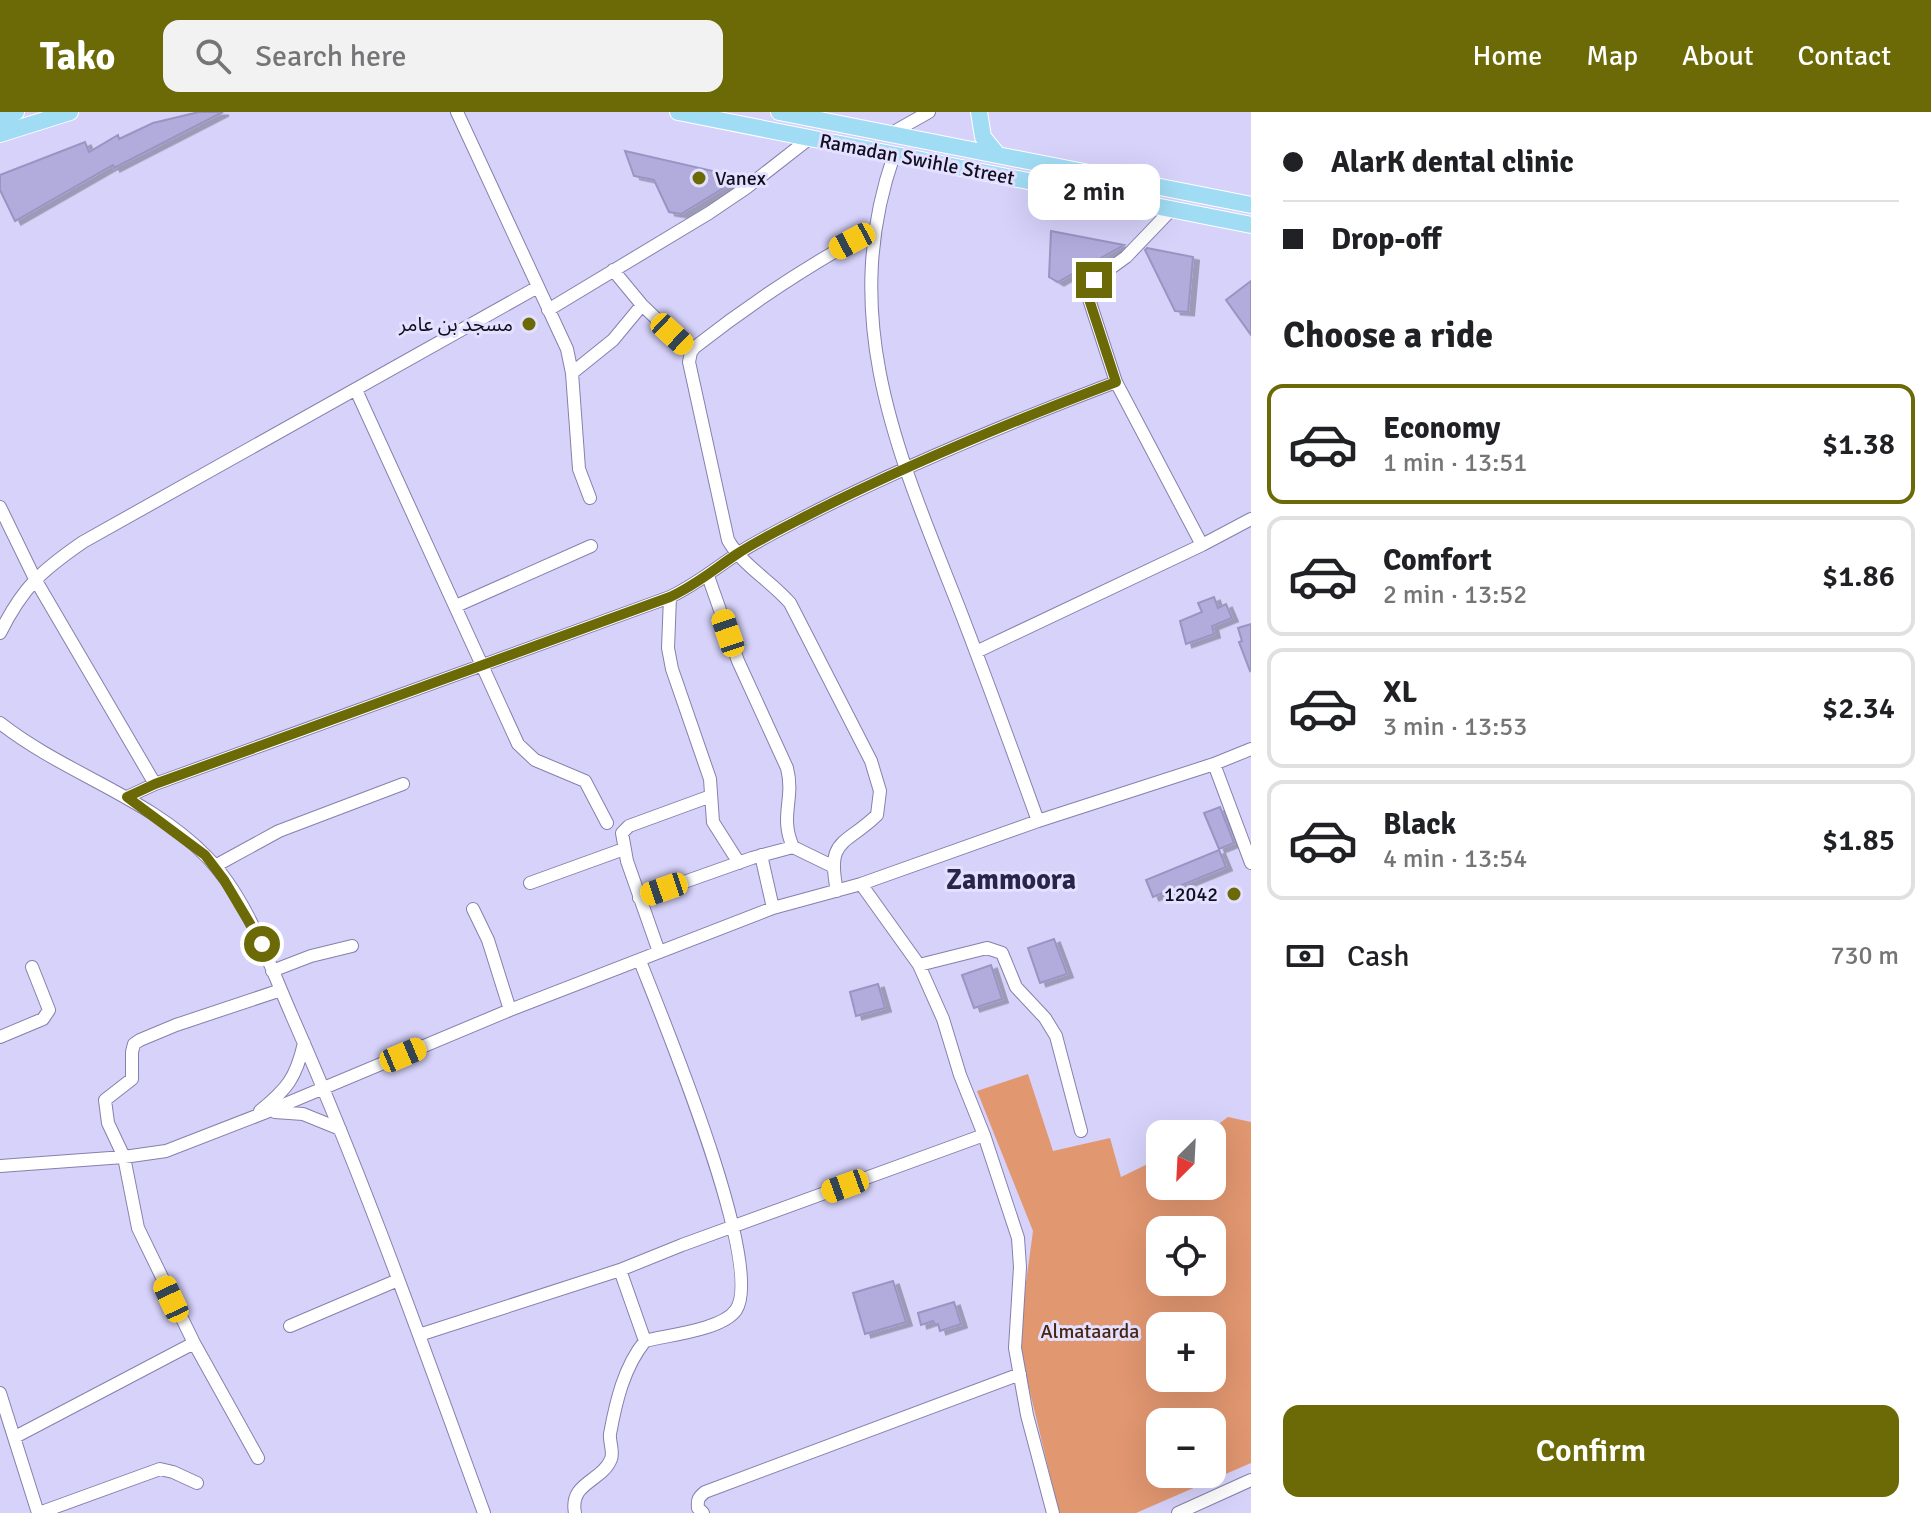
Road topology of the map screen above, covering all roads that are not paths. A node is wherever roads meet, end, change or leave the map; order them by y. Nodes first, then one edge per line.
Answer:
1 (16, 112) edge
2 (70, 112) edge
3 (457, 112) edge
4 (678, 112) edge
5 (779, 112) edge
6 (929, 112) edge
7 (979, 112) edge
8 (0, 118) edge
9 (0, 134) edge
10 (890, 134) junction
11 (810, 138) junction
12 (997, 154) junction
13 (894, 155) junction
14 (1251, 205) edge
15 (1171, 210) junction
16 (1251, 225) edge
17 (875, 229) junction
18 (613, 270) junction
19 (536, 288) junction
20 (642, 305) junction
21 (548, 310) junction
22 (691, 352) junction
23 (572, 373) junction
24 (1116, 382) junction
25 (356, 390) junction
26 (904, 468) junction
27 (590, 498) dead end
28 (0, 507) edge
29 (1251, 519) edge
30 (1202, 545) junction
31 (591, 546) dead end
32 (736, 554) junction
33 (708, 576) junction
34 (35, 579) junction
35 (670, 597) junction
36 (456, 606) junction
37 (0, 633) edge
38 (976, 652) junction
39 (483, 663) junction
40 (0, 723) edge
41 (1251, 749) edge
42 (1214, 764) junction
43 (155, 784) junction
44 (403, 784) dead end
45 (711, 796) junction
46 (127, 797) junction
47 (1038, 821) junction
48 (607, 823) dead end
49 (793, 847) junction
50 (624, 849) junction
51 (761, 855) junction
52 (739, 863) junction
53 (1251, 863) edge
54 (215, 866) junction
55 (832, 866) junction
56 (530, 883) dead end
57 (861, 884) junction
58 (837, 891) junction
59 (639, 898) junction
60 (773, 908) junction
61 (473, 909) dead end
62 (352, 946) dead end
63 (659, 952) junction
64 (640, 961) junction
65 (919, 965) junction
66 (32, 967) dead end
67 (272, 971) junction
68 (281, 990) junction
69 (510, 1010) junction
70 (0, 1037) edge
71 (304, 1043) junction
72 (324, 1089) junction
73 (264, 1113) junction
74 (251, 1119) junction
75 (340, 1129) junction
76 (1081, 1131) dead end
77 (984, 1135) junction
78 (124, 1157) junction
79 (0, 1166) edge
80 (734, 1226) junction
81 (620, 1270) junction
82 (398, 1280) junction
83 (290, 1326) dead end
84 (419, 1335) junction
85 (645, 1341) junction
86 (194, 1343) junction
87 (1020, 1374) junction
88 (0, 1393) edge
89 (15, 1437) junction
90 (258, 1458) dead end
91 (1251, 1480) edge
92 (197, 1483) dead end
93 (39, 1513) edge
94 (484, 1513) edge
95 (575, 1513) edge
96 (703, 1513) edge
97 (1053, 1513) edge
98 (1178, 1513) edge

1 - 8 main road
2 - 9 main road
3 - 19 street
4 - 11 main road, Ramadan Swihle Street
5 - 10 main road, Ramadan Swihle Street
6 - 10 street
7 - 12 main road
10 - 12 main road, Ramadan Swihle Street
11 - 13 main road, Ramadan Swihle Street
11 - 18 street
12 - 14 main road, Ramadan Swihle Street
13 - 15 main road, Ramadan Swihle Street
13 - 17 street
15 - 16 main road, Ramadan Swihle Street
15 - 24 street
17 - 22 street
17 - 26 street
18 - 20 street
18 - 21 street
19 - 21 street
19 - 25 street
20 - 22 street
20 - 23 street
21 - 23 street
22 - 32 street
23 - 27 street
24 - 26 street
24 - 30 street
25 - 34 street
25 - 36 street
26 - 32 street
26 - 38 street
28 - 34 street
29 - 30 street
30 - 38 street
31 - 36 street
32 - 33 street
32 - 55 street
33 - 35 street
33 - 49 street
34 - 37 street
34 - 43 street
35 - 39 street
35 - 45 street
36 - 39 street
38 - 47 street
39 - 43 street
39 - 48 street
40 - 46 street
41 - 42 street
42 - 47 street
42 - 53 street
43 - 46 street
44 - 54 street
45 - 50 street
45 - 52 street
46 - 54 street
47 - 57 street
49 - 51 street
49 - 55 street
50 - 56 street
50 - 59 street
51 - 52 street
51 - 60 street
52 - 59 street
54 - 67 street
55 - 58 street
57 - 58 street
57 - 65 street
58 - 60 street
59 - 63 street
60 - 63 street
61 - 69 street
62 - 67 street
63 - 64 street
64 - 69 street
64 - 80 street
65 - 76 street
65 - 77 street
66 - 70 street
67 - 68 street
68 - 71 street
68 - 78 street
69 - 72 street
71 - 72 street
71 - 74 street
72 - 73 street
72 - 75 street
73 - 74 street
73 - 75 street
74 - 78 street
75 - 82 street
77 - 80 street
77 - 87 street
78 - 79 street
78 - 86 street
80 - 81 street
80 - 85 street
81 - 84 street
81 - 85 street
82 - 83 street
82 - 84 street
84 - 94 street
85 - 95 street
86 - 89 street
86 - 90 street
87 - 96 street
87 - 97 street
88 - 89 street
89 - 93 street
91 - 98 street
92 - 93 street

